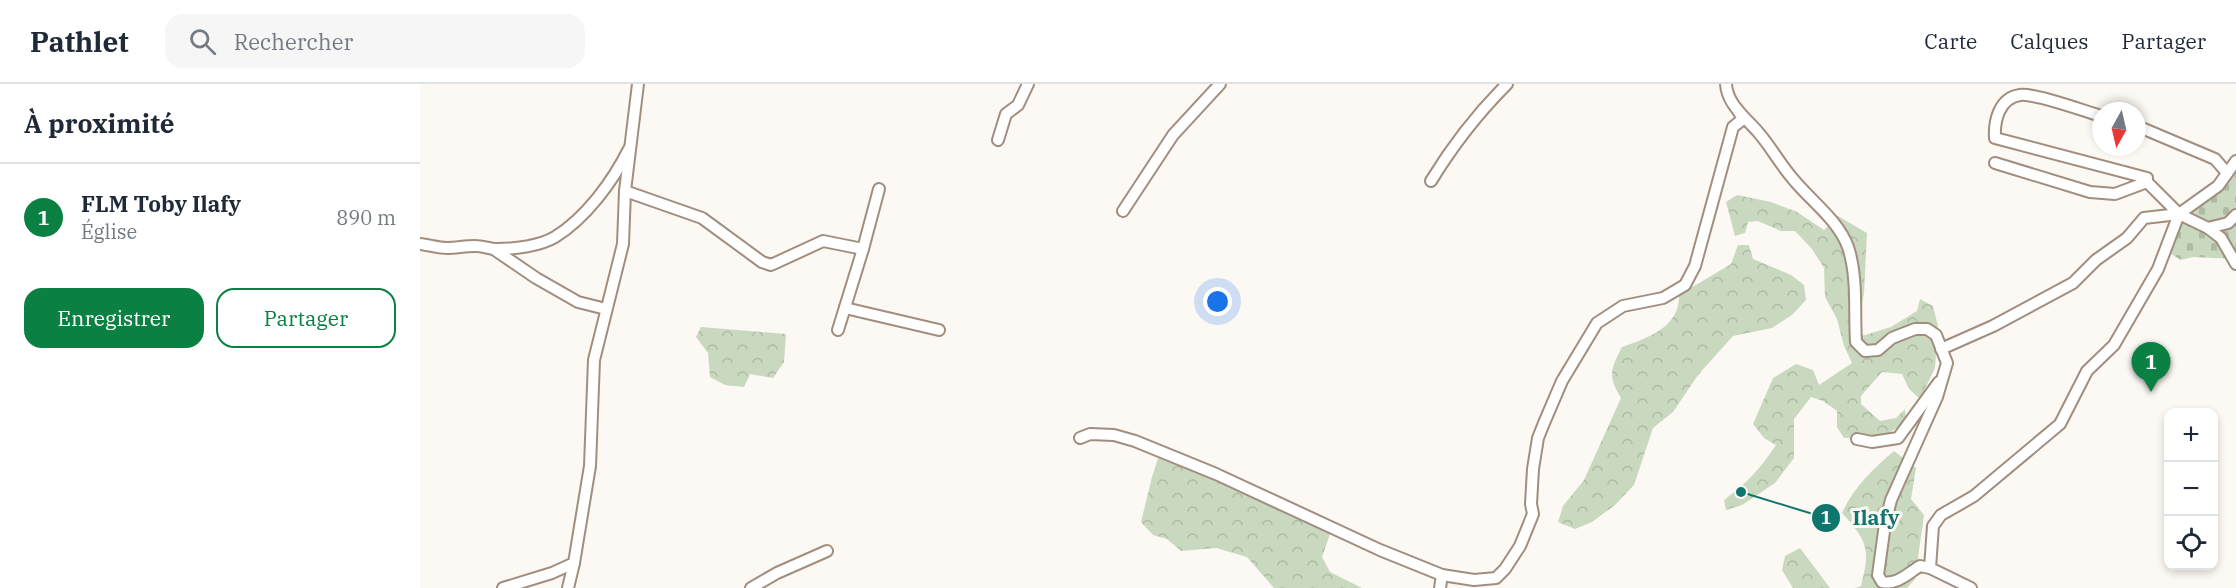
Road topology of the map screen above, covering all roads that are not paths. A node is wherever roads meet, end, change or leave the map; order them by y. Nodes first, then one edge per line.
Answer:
1 (638, 84) edge
2 (1028, 84) edge
3 (1220, 84) edge
4 (1507, 84) edge
5 (1726, 84) edge
6 (1737, 109) junction
7 (2092, 113) edge
8 (2146, 130) edge
9 (998, 140) dead end
10 (633, 141) junction
11 (2236, 161) edge
12 (1995, 163) dead end
13 (2227, 173) junction
14 (1431, 181) dead end
15 (2147, 182) junction
16 (879, 189) dead end
17 (625, 191) junction
18 (1123, 211) dead end
19 (2179, 214) junction
20 (2236, 215) edge
21 (2208, 228) junction
22 (420, 244) edge
23 (863, 249) junction
24 (495, 250) junction
25 (2236, 264) edge
26 (845, 308) junction
27 (606, 309) junction
28 (838, 330) dead end
29 (939, 330) dead end
30 (1941, 349) junction
31 (1944, 375) junction
32 (1080, 438) dead end
33 (1857, 439) dead end
34 (827, 550) dead end
35 (574, 563) junction
36 (1930, 568) junction
37 (1442, 575) junction
38 (503, 588) edge
39 (568, 588) edge
40 (751, 588) edge
41 (1440, 588) edge
42 (1971, 588) edge

1 - 10 street
2 - 9 street
3 - 18 street
4 - 14 street
5 - 6 street
6 - 30 street
6 - 37 street
7 - 15 street
8 - 13 street
10 - 17 street
10 - 24 street
11 - 13 street
12 - 15 street
13 - 19 street
15 - 19 street
16 - 23 street
17 - 23 street
17 - 27 street
19 - 21 street
19 - 30 street
19 - 36 street
20 - 21 street
21 - 25 street
22 - 24 street
23 - 26 street
24 - 27 street
26 - 28 street
26 - 29 street
27 - 35 street
30 - 31 street
31 - 33 street
31 - 36 street
32 - 37 street
34 - 40 street
35 - 38 street
35 - 39 street
36 - 42 street
37 - 41 street

